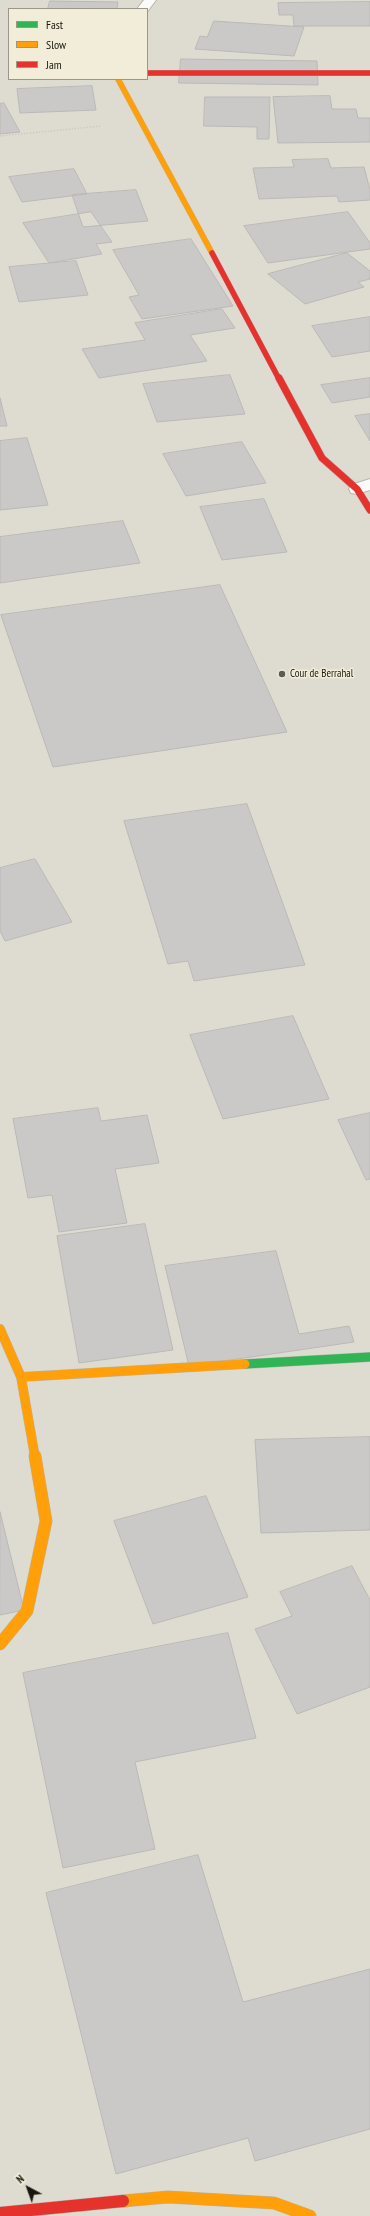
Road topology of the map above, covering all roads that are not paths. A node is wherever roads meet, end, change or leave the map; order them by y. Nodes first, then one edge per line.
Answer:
1 (150, 0) edge
2 (144, 8) edge
3 (148, 73) edge
4 (370, 73) edge
5 (119, 80) edge
6 (363, 486) edge
7 (370, 510) edge
8 (0, 1329) edge
9 (370, 1357) edge
10 (20, 1377) junction
11 (0, 1644) edge
12 (0, 2213) edge
13 (310, 2216) edge

1 - 2 street
3 - 4 street
5 - 6 street
6 - 7 street
8 - 10 street
9 - 10 street
10 - 11 street
12 - 13 street

